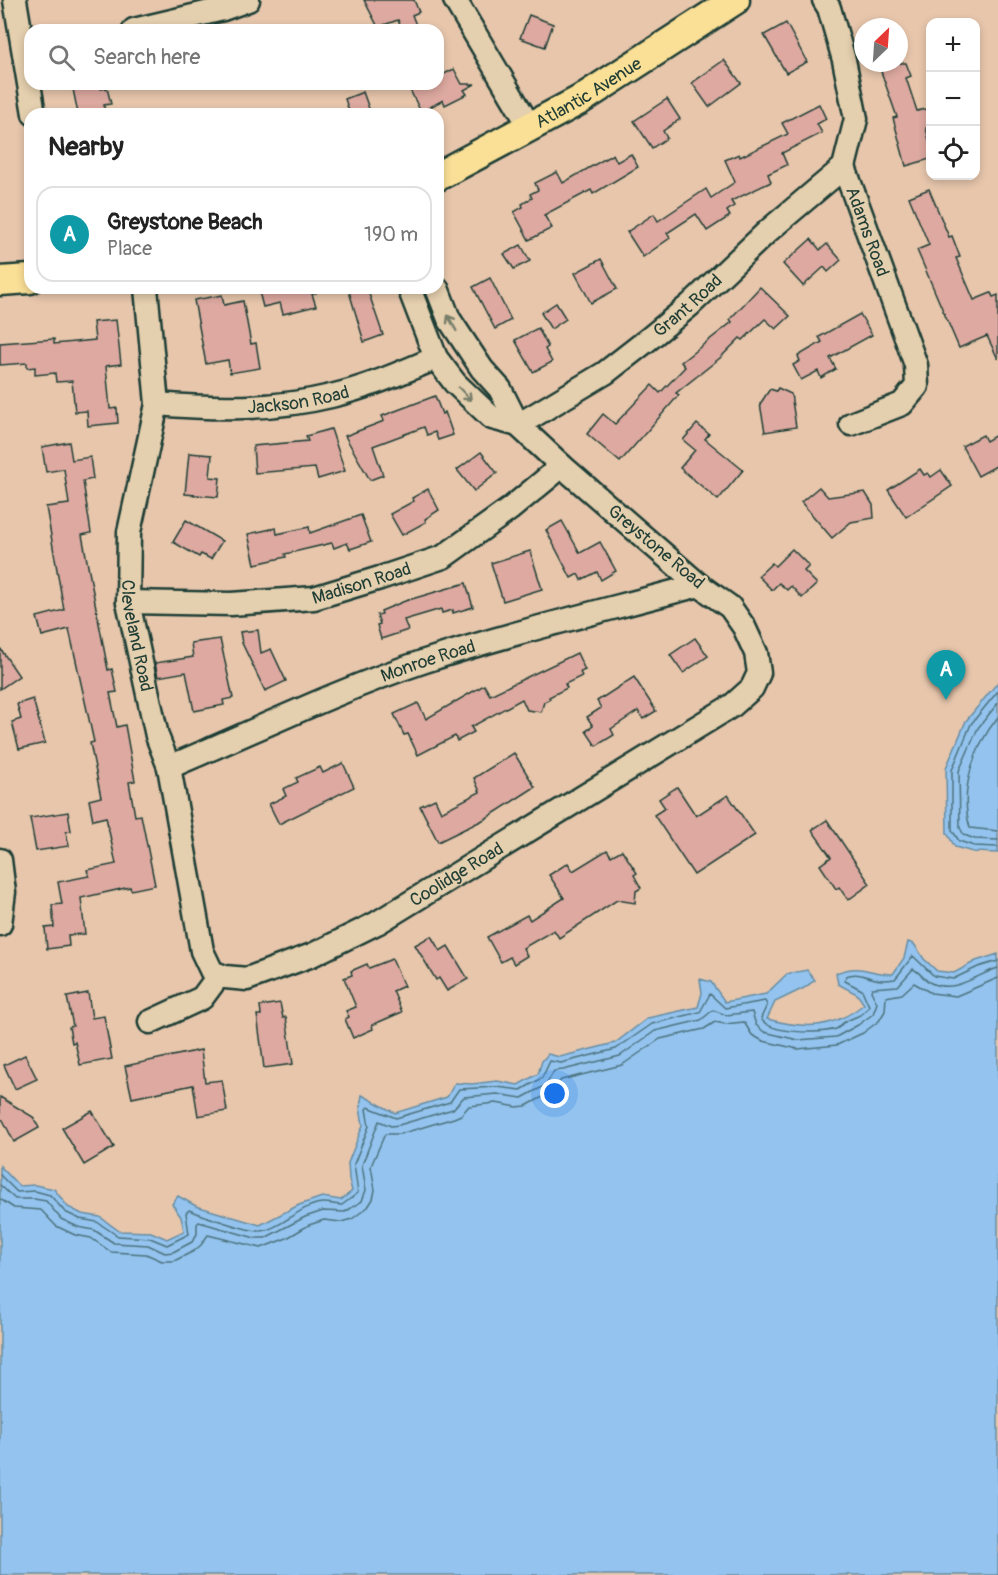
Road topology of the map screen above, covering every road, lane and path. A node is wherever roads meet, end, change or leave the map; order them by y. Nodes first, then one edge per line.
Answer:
1 (15, 0) edge
2 (248, 0) edge
3 (455, 0) edge
4 (735, 0) edge
5 (824, 0) edge
6 (159, 24) edge
7 (24, 38) edge
8 (31, 90) edge
9 (33, 108) edge
10 (530, 127) junction
11 (844, 167) junction
12 (444, 173) edge
13 (24, 280) edge
14 (0, 282) edge
15 (147, 294) edge
16 (411, 294) edge
17 (439, 294) edge
18 (436, 358) junction
19 (157, 404) junction
20 (851, 424) dead end
21 (518, 425) junction
22 (562, 466) junction
23 (699, 585) junction
24 (128, 602) junction
25 (752, 687) joint
26 (169, 767) junction
27 (0, 860) edge
28 (0, 924) edge
29 (219, 975) junction
30 (150, 1022) dead end

1 - 7 street
2 - 6 street
3 - 10 street
4 - 10 main road, Atlantic Avenue
5 - 11 street, Adams Road
8 - 9 street
10 - 12 main road, Atlantic Avenue
11 - 20 street, Adams Road
11 - 21 street, Grant Road
13 - 14 main road
15 - 19 street, Cleveland Road
16 - 18 street, Greystone Road
21 -> 17 street, Greystone Road
18 - 19 street, Jackson Road
18 -> 21 street, Greystone Road
19 - 24 street, Cleveland Road
21 - 22 street, Greystone Road
22 - 23 street, Greystone Road
22 - 24 street, Madison Road
23 - 25 street, Greystone Road
23 - 26 street, Monroe Road
24 - 26 street, Cleveland Road
25 - 29 street, Coolidge Road
26 - 29 street, Cleveland Road
27 - 28 street
29 - 30 street

